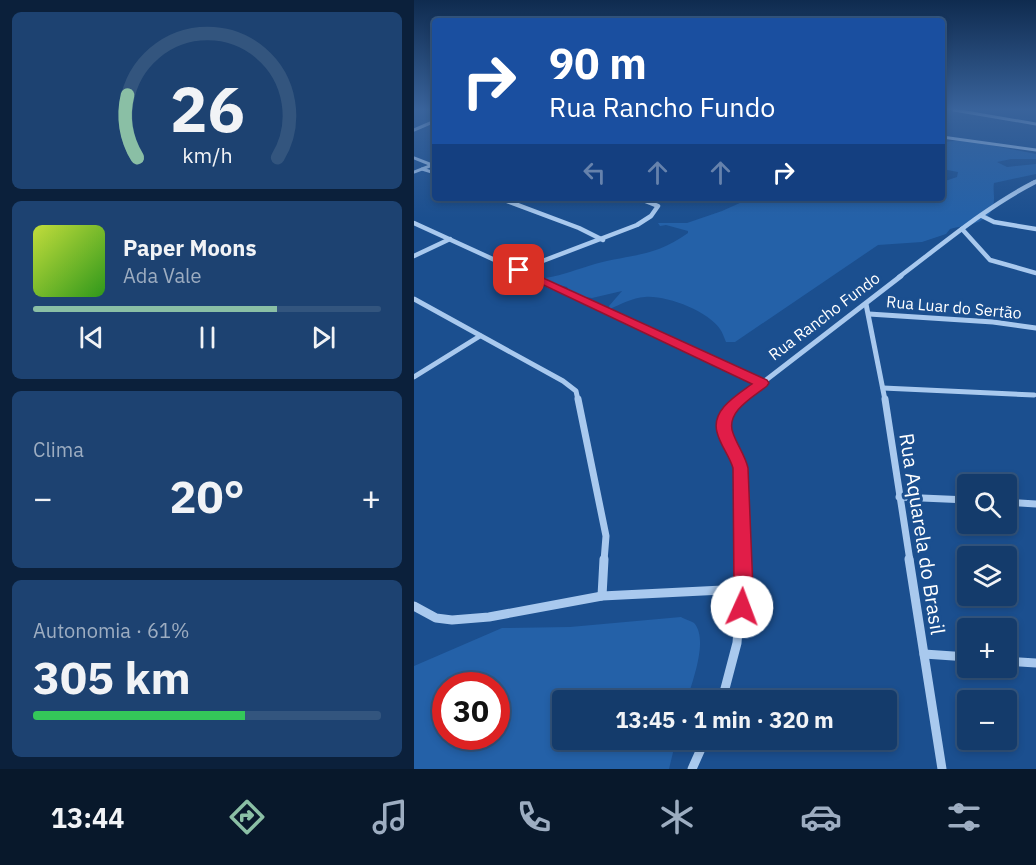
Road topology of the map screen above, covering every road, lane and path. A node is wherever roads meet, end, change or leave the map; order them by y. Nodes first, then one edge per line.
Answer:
1 (1006, 146) edge
2 (1036, 150) edge
3 (414, 158) edge
4 (432, 164) edge
5 (432, 166) edge
6 (422, 168) junction
7 (414, 171) edge
8 (432, 172) edge
9 (1036, 181) edge
10 (507, 201) edge
11 (647, 201) edge
12 (982, 216) junction
13 (414, 223) edge
14 (962, 229) junction
15 (1036, 230) edge
16 (450, 239) junction
17 (603, 240) junction
18 (414, 256) edge
19 (519, 270) junction
20 (1036, 273) edge
21 (414, 299) edge
22 (866, 304) junction
23 (869, 314) junction
24 (1036, 328) edge
25 (480, 336) junction
26 (414, 378) edge
27 (762, 383) junction
28 (883, 388) junction
29 (1034, 395) dead end
30 (899, 496) junction
31 (957, 499) edge
32 (1017, 503) edge
33 (1036, 504) edge
34 (744, 589) junction
35 (602, 596) junction
36 (414, 606) edge
37 (924, 654) junction
38 (957, 656) edge
39 (1017, 662) edge
40 (1036, 663) edge
41 (725, 690) edge
42 (701, 750) edge
43 (692, 769) edge
44 (942, 769) edge

1 - 2 street
3 - 4 street
5 - 6 street
6 - 7 street
6 - 8 street
9 - 12 street, Rua Rancho Fundo
10 - 17 street
11 - 17 street
12 - 14 street, Rua Rancho Fundo
12 - 15 street
13 - 16 street
14 - 20 street
14 - 22 street, Rua Rancho Fundo
16 - 18 street
16 - 19 street
17 - 19 street
19 - 27 street
21 - 25 street
22 - 23 street, Rua Aquarela do Brasil
22 - 27 street, Rua Rancho Fundo
23 - 24 street, Rua Luar do Sertão
23 - 28 street, Rua Aquarela do Brasil
25 - 26 street
25 - 35 street
27 - 34 street, Rua Rancho Fundo
28 - 29 street
28 - 30 street, Rua Aquarela do Brasil
30 - 31 street
30 - 37 street, Rua Aquarela do Brasil
32 - 33 street
34 - 35 street
34 - 41 street, Rua Rancho Fundo
35 - 36 street
37 - 38 street
37 - 44 street, Rua Aquarela do Brasil
39 - 40 street
42 - 43 street

